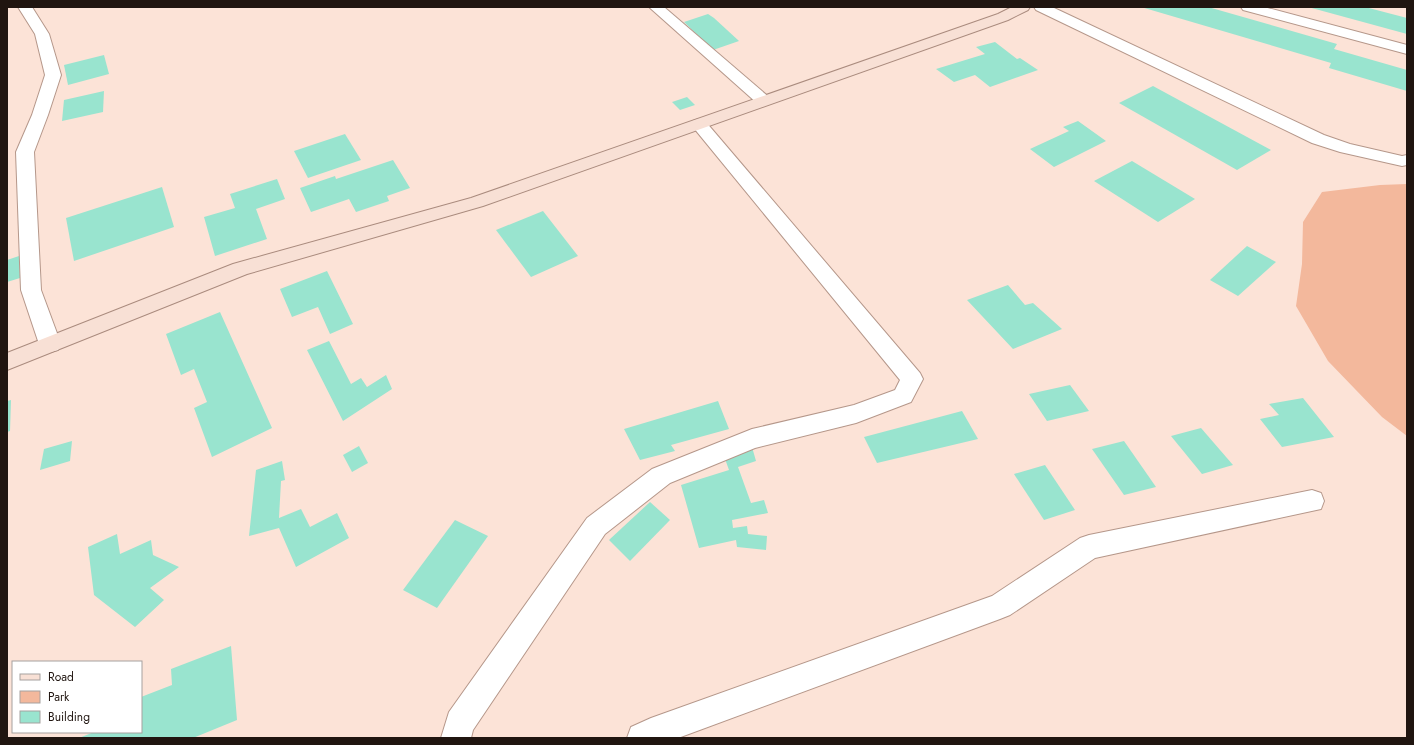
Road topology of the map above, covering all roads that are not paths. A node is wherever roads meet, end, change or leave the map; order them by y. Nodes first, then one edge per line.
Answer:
1 (25, 7) edge
2 (656, 7) edge
3 (1023, 7) edge
4 (1041, 7) edge
5 (1248, 7) edge
6 (1407, 50) edge
7 (764, 101) junction
8 (699, 124) junction
9 (1407, 160) edge
10 (50, 344) junction
11 (7, 362) edge
12 (1312, 501) dead end
13 (456, 738) edge
14 (642, 738) edge

1 - 10 street
2 - 7 street
3 - 7 main road
4 - 9 street
5 - 6 street
7 - 8 main road
8 - 10 main road
8 - 13 street
10 - 11 main road
12 - 14 street

